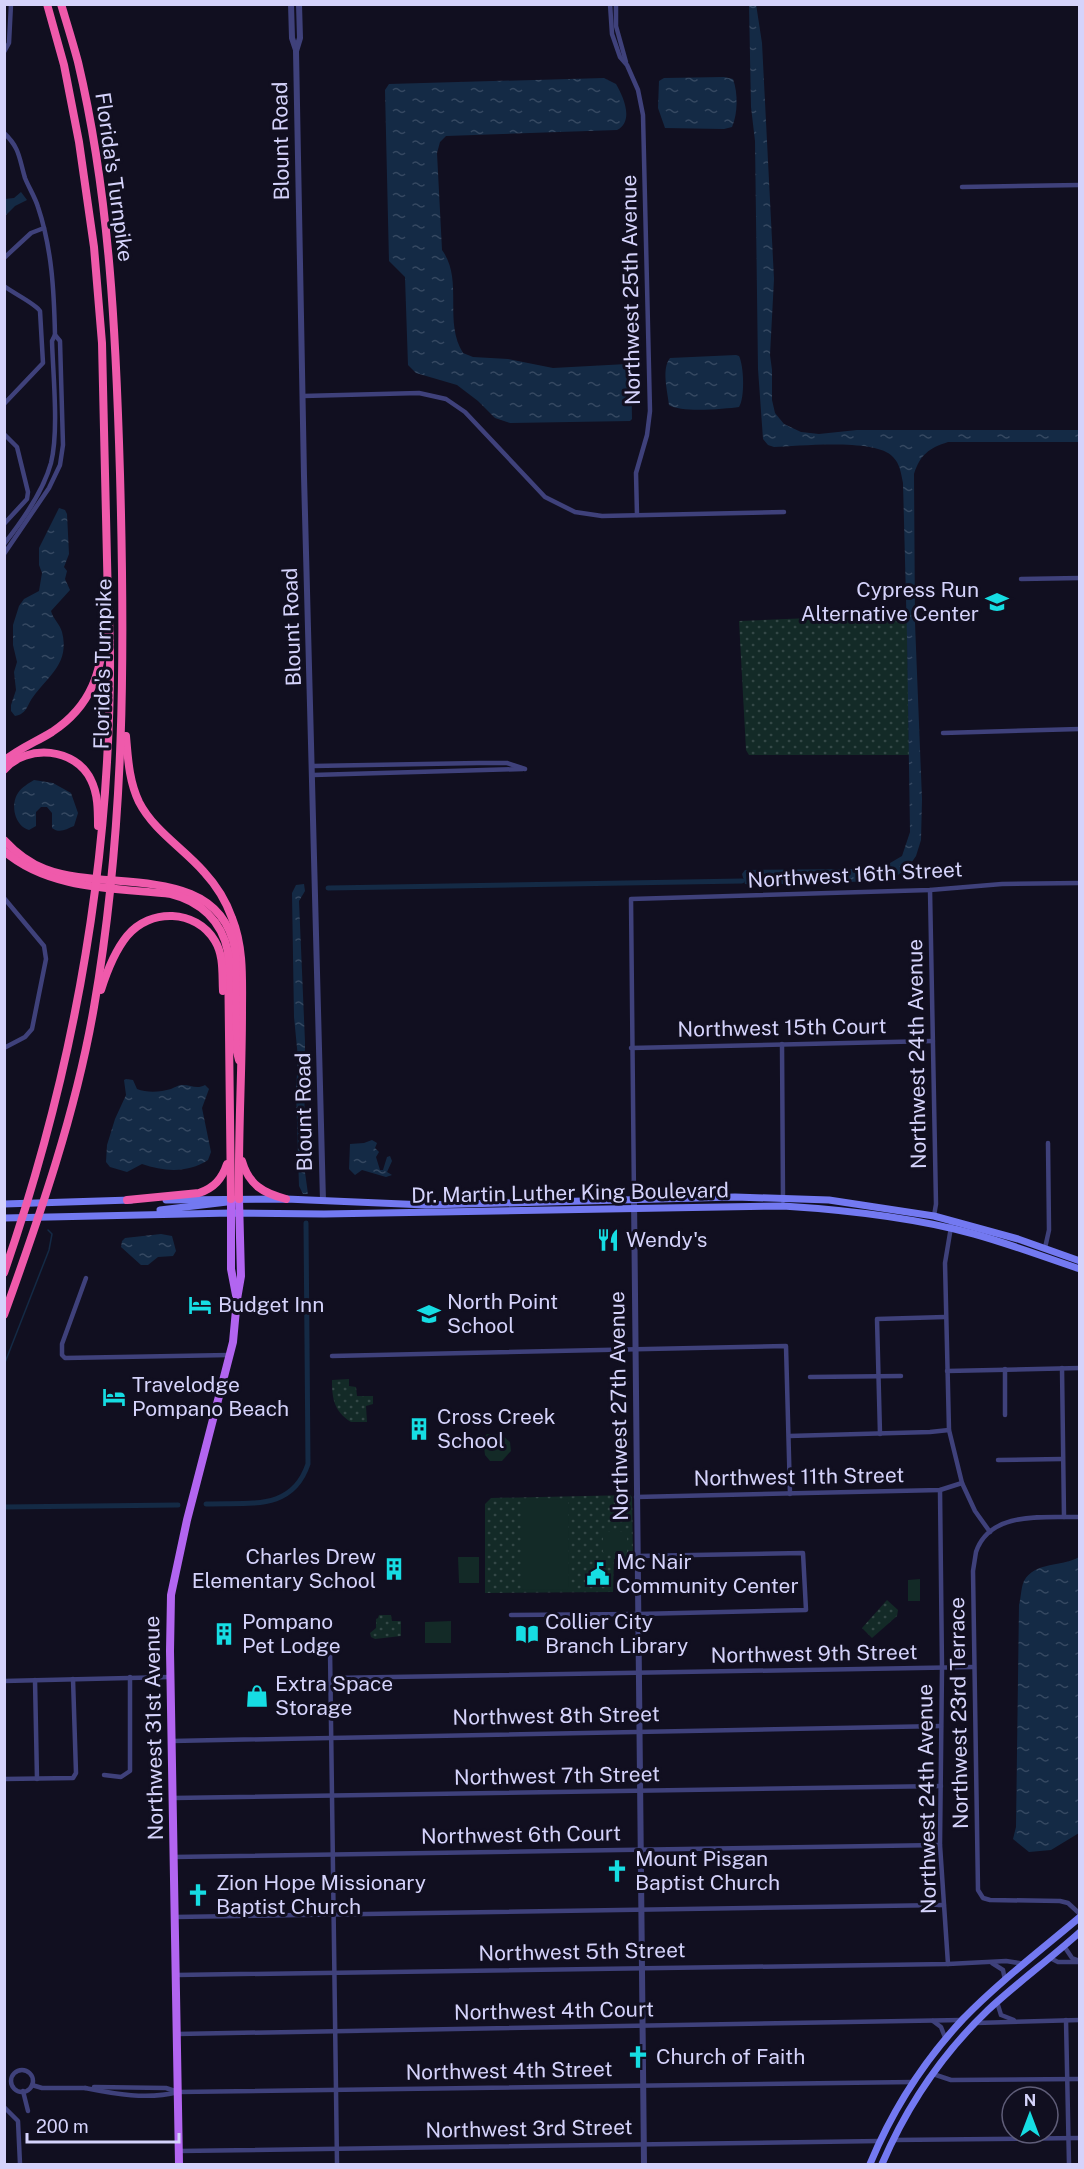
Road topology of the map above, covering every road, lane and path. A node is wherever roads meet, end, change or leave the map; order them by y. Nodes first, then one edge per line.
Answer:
1 (11, 4) edge
2 (47, 4) edge
3 (62, 4) edge
4 (291, 4) edge
5 (299, 4) edge
6 (610, 4) edge
7 (616, 4) edge
8 (296, 51) junction
9 (4, 52) edge
10 (627, 65) junction
11 (4, 133) edge
12 (1080, 185) edge
13 (962, 187) dead end
14 (44, 228) junction
15 (4, 258) edge
16 (4, 286) edge
17 (55, 335) junction
18 (42, 337) junction
19 (303, 396) junction
20 (4, 404) edge
21 (4, 434) edge
22 (784, 512) dead end
23 (637, 515) junction
24 (12, 517) junction
25 (4, 524) edge
26 (21, 526) junction
27 (4, 544) edge
28 (4, 554) edge
29 (1080, 578) edge
30 (1021, 579) dead end
31 (108, 603) junction
32 (123, 705) junction
33 (1080, 729) edge
34 (943, 733) dead end
35 (4, 761) edge
36 (312, 766) junction
37 (4, 770) edge
38 (313, 775) junction
39 (4, 840) edge
40 (4, 851) edge
41 (99, 851) junction
42 (86, 881) junction
43 (1080, 883) edge
44 (124, 886) junction
45 (930, 890) junction
46 (4, 898) edge
47 (631, 899) joint
48 (94, 1010) junction
49 (933, 1041) junction
50 (782, 1044) junction
51 (4, 1048) edge
52 (631, 1048) junction
53 (228, 1063) junction
54 (241, 1073) junction
55 (1048, 1143) dead end
56 (239, 1150) junction
57 (230, 1155) junction
58 (634, 1198) junction
59 (235, 1199) junction
60 (286, 1199) junction
61 (127, 1200) junction
62 (322, 1201) junction
63 (506, 1202) junction
64 (783, 1202) junction
65 (477, 1203) junction
66 (5, 1204) edge
67 (634, 1208) junction
68 (442, 1212) junction
69 (475, 1212) junction
70 (231, 1213) junction
71 (240, 1213) junction
72 (143, 1214) junction
73 (888, 1216) junction
74 (934, 1216) junction
75 (6, 1218) edge
76 (951, 1224) junction
77 (1045, 1248) junction
78 (1080, 1261) edge
79 (1080, 1269) edge
80 (4, 1273) edge
81 (86, 1278) dead end
82 (237, 1299) junction
83 (4, 1315) edge
84 (945, 1317) junction
85 (634, 1349) junction
86 (229, 1355) junction
87 (332, 1356) dead end
88 (1062, 1368) junction
89 (1080, 1368) edge
90 (1005, 1369) junction
91 (948, 1371) junction
92 (901, 1376) dead end
93 (810, 1377) dead end
94 (878, 1377) junction
95 (1005, 1414) dead end
96 (949, 1430) junction
97 (880, 1434) junction
98 (789, 1436) junction
99 (1062, 1459) junction
100 (998, 1460) dead end
101 (962, 1483) junction
102 (940, 1490) junction
103 (790, 1494) junction
104 (636, 1497) junction
105 (1064, 1517) junction
106 (1080, 1517) edge
107 (990, 1532) junction
108 (637, 1556) junction
109 (638, 1614) junction
110 (511, 1615) dead end
111 (330, 1649) dead end
112 (974, 1667) junction
113 (942, 1668) junction
114 (639, 1673) junction
115 (130, 1677) junction
116 (170, 1677) junction
117 (331, 1678) junction
118 (74, 1679) junction
119 (35, 1680) junction
120 (4, 1681) edge
121 (941, 1726) junction
122 (639, 1731) junction
123 (332, 1737) junction
124 (172, 1741) junction
125 (104, 1775) dead end
126 (4, 1779) edge
127 (37, 1779) junction
128 (941, 1786) junction
129 (640, 1791) junction
130 (333, 1796) junction
131 (172, 1798) junction
132 (940, 1845) junction
133 (641, 1850) junction
134 (333, 1855) junction
135 (173, 1857) junction
136 (944, 1905) junction
137 (641, 1909) junction
138 (334, 1914) junction
139 (1080, 1915) edge
140 (174, 1917) junction
141 (1080, 1932) edge
142 (1055, 1938) junction
143 (1064, 1946) junction
144 (1050, 1958) junction
145 (1080, 1961) edge
146 (989, 1962) junction
147 (948, 1964) junction
148 (1025, 1964) junction
149 (642, 1968) junction
150 (334, 1972) junction
151 (176, 1975) junction
152 (1005, 1980) junction
153 (1019, 1983) junction
154 (997, 2002) junction
155 (963, 2020) junction
156 (1066, 2020) junction
157 (1080, 2020) edge
158 (933, 2021) junction
159 (1019, 2022) junction
160 (975, 2023) junction
161 (643, 2027) junction
162 (336, 2031) junction
163 (177, 2034) junction
164 (946, 2040) junction
165 (937, 2050) junction
166 (933, 2074) junction
167 (1068, 2079) junction
168 (1080, 2079) edge
169 (4, 2082) edge
170 (11, 2082) junction
171 (913, 2082) junction
172 (32, 2085) junction
173 (643, 2086) junction
174 (337, 2090) junction
175 (23, 2091) junction
176 (178, 2092) junction
177 (4, 2107) edge
178 (28, 2111) dead end
179 (1068, 2138) junction
180 (1080, 2138) edge
181 (892, 2140) junction
182 (879, 2141) junction
183 (644, 2144) junction
184 (337, 2149) junction
185 (179, 2151) junction
186 (20, 2164) edge
187 (179, 2164) edge
188 (337, 2164) edge
189 (644, 2164) edge
190 (870, 2164) edge
191 (882, 2164) edge
192 (1069, 2164) edge

1 - 9 street
2 - 31 highway, Florida's Turnpike
3 - 32 highway, Florida's Turnpike
4 - 8 street, Blount Road
5 - 8 street, Blount Road
6 - 10 street, Northwest 25th Avenue
7 - 10 street, Northwest 25th Avenue
8 - 19 street, Blount Road
10 - 23 street, Northwest 25th Avenue
11 - 14 street
12 - 13 street
14 - 15 street
14 - 17 street
16 - 18 street
17 - 18 street
17 - 26 street
17 - 26 street
18 - 20 street
19 - 23 street
19 - 36 street, Blount Road
21 - 24 street
22 - 23 street
24 - 25 street
24 - 26 street
26 - 27 street
26 - 28 street
29 - 30 street
31 - 35 highway
31 - 41 highway, Florida's Turnpike
32 - 48 highway, Florida's Turnpike
32 - 54 highway
33 - 34 street
36 - 38 street, Blount Road
36 - 38 street
37 - 41 highway
38 - 62 street, Blount Road
39 - 42 highway
40 - 42 highway
41 - 80 highway, Florida's Turnpike
42 - 44 highway
43 - 45 street, Northwest 16th Street
44 - 53 highway
44 - 54 highway
45 - 47 street, Northwest 16th Street
45 - 49 street, Northwest 24th Avenue
46 - 51 street
47 - 52 street, Northwest 27th Avenue
48 - 53 highway
48 - 83 highway, Florida's Turnpike
49 - 50 street, Northwest 15th Court
49 - 74 street, Northwest 24th Avenue
50 - 52 street, Northwest 15th Court
50 - 64 street
52 - 58 street, Northwest 27th Avenue
53 - 57 highway
54 - 56 highway
55 - 77 street
56 - 59 highway
56 - 60 highway
57 - 59 highway
57 - 61 highway
58 - 63 main road, Dr. Martin Luther King Boulevard
58 - 64 main road, Dr. Martin Luther King Boulevard
58 - 67 street, Northwest 27th Avenue
59 - 60 main road, Dr. Martin Luther King Boulevard
59 - 61 main road, Dr. Martin Luther King Boulevard
59 - 70 main road, Northwest 31st Avenue
59 - 71 main road, Northwest 31st Avenue
59 - 72 main road
60 - 62 main road, Dr. Martin Luther King Boulevard
61 - 66 main road, Dr. Martin Luther King Boulevard
62 - 65 main road, Dr. Martin Luther King Boulevard
63 - 65 main road, Dr. Martin Luther King Boulevard
63 - 69 main road
64 - 67 main road, Dr. Martin Luther King Boulevard
64 - 73 main road, Dr. Martin Luther King Boulevard
64 - 74 main road, Dr. Martin Luther King Boulevard
65 - 68 main road
67 - 69 main road, Dr. Martin Luther King Boulevard
67 - 85 street, Northwest 27th Avenue
68 - 69 main road, Dr. Martin Luther King Boulevard
68 - 71 main road, Dr. Martin Luther King Boulevard
70 - 71 main road, Dr. Martin Luther King Boulevard
70 - 72 main road, Dr. Martin Luther King Boulevard
70 - 82 main road, Northwest 31st Avenue
71 - 82 main road, Northwest 31st Avenue
72 - 75 main road, Dr. Martin Luther King Boulevard
73 - 74 main road
73 - 76 main road, Dr. Martin Luther King Boulevard
74 - 76 main road, Dr. Martin Luther King Boulevard
76 - 77 main road, Dr. Martin Luther King Boulevard
76 - 79 main road, Dr. Martin Luther King Boulevard
76 - 84 street
77 - 78 main road, Dr. Martin Luther King Boulevard
81 - 86 street
82 - 86 main road, Northwest 31st Avenue
84 - 91 street
84 - 94 street
85 - 87 street
85 - 98 street
85 - 104 street, Northwest 27th Avenue
86 - 116 main road, Northwest 31st Avenue
88 - 89 street
88 - 90 street
88 - 99 street
90 - 91 street
90 - 95 street
91 - 96 street
92 - 94 street
93 - 94 street
94 - 97 street
96 - 97 street
96 - 101 street
97 - 98 street
98 - 103 street
99 - 100 street
99 - 105 street
101 - 102 street, Northwest 11th Street
101 - 107 street
102 - 103 street, Northwest 11th Street
102 - 113 street, Northwest 24th Avenue
103 - 104 street, Northwest 11th Street
104 - 108 street, Northwest 27th Avenue
105 - 106 street
105 - 107 street
107 - 112 street, Northwest 23rd Terrace
108 - 109 street, Northwest 27th Avenue
108 - 109 street
109 - 110 street
109 - 114 street, Northwest 27th Avenue
111 - 117 street
112 - 113 street, Northwest 9th Street
112 - 139 street, Northwest 23rd Terrace
113 - 114 street, Northwest 9th Street
113 - 121 street, Northwest 24th Avenue
114 - 117 street, Northwest 9th Street
114 - 122 street, Northwest 27th Avenue
115 - 116 street
115 - 118 street
115 - 125 street
116 - 124 main road, Northwest 31st Avenue
117 - 123 street
118 - 119 street
118 - 127 street
119 - 120 street
119 - 127 street
121 - 122 street, Northwest 8th Street
121 - 128 street, Northwest 24th Avenue
122 - 123 street, Northwest 8th Street
122 - 129 street, Northwest 27th Avenue
123 - 124 street, Northwest 8th Street
123 - 130 street
124 - 131 main road, Northwest 31st Avenue
126 - 127 street
128 - 129 street, Northwest 7th Street
128 - 132 street, Northwest 24th Avenue
129 - 130 street, Northwest 7th Street
129 - 133 street, Northwest 27th Avenue
130 - 131 street, Northwest 7th Street
130 - 134 street
131 - 135 main road, Northwest 31st Avenue
132 - 133 street, Northwest 6th Court
132 - 136 street, Northwest 24th Avenue
133 - 134 street, Northwest 6th Court
133 - 137 street, Northwest 27th Avenue
134 - 135 street, Northwest 6th Court
134 - 138 street
135 - 140 main road, Northwest 31st Avenue
136 - 137 street
136 - 147 street, Northwest 24th Avenue
137 - 138 street
137 - 149 street, Northwest 27th Avenue
138 - 140 street
138 - 150 street
139 - 142 main road
140 - 151 main road, Northwest 31st Avenue
141 - 143 main road
142 - 144 main road
142 - 148 main road
143 - 144 main road
143 - 145 street
144 - 145 street
144 - 153 main road
146 - 147 street, Northwest 5th Street
146 - 148 street, Northwest 5th Street
146 - 152 street
147 - 149 street, Northwest 5th Street
148 - 152 main road
148 - 153 main road
149 - 150 street, Northwest 5th Street
149 - 161 street, Northwest 27th Avenue
150 - 151 street, Northwest 5th Street
150 - 162 street
151 - 163 main road, Northwest 31st Avenue
152 - 155 main road
153 - 154 main road
154 - 159 street
154 - 160 main road
155 - 158 street, Northwest 4th Court
155 - 164 main road
156 - 157 street
156 - 159 street
156 - 167 street
158 - 161 street, Northwest 4th Court
158 - 164 street
159 - 160 street
160 - 166 main road
161 - 162 street, Northwest 4th Court
161 - 173 street, Northwest 27th Avenue
162 - 163 street, Northwest 4th Court
162 - 174 street
163 - 176 main road, Northwest 31st Avenue
164 - 165 main road
165 - 166 main road
165 - 171 main road
166 - 167 street
166 - 181 main road
167 - 168 street
167 - 179 street
169 - 170 street
170 - 172 street
170 - 175 street
171 - 173 street, Northwest 4th Street
171 - 181 main road
171 - 182 main road
172 - 175 street
172 - 176 street, Northwest 4th Street
173 - 174 street, Northwest 4th Street
173 - 183 street, Northwest 27th Avenue
174 - 176 street, Northwest 4th Street
174 - 184 street
175 - 178 street
176 - 185 main road, Northwest 31st Avenue
177 - 186 street
179 - 180 street
179 - 181 street
179 - 192 street
181 - 191 main road
182 - 183 street, Northwest 3rd Street
182 - 190 main road
183 - 184 street, Northwest 3rd Street
183 - 189 street, Northwest 27th Avenue
184 - 185 street, Northwest 3rd Street
184 - 188 street
185 - 187 main road, Northwest 31st Avenue

